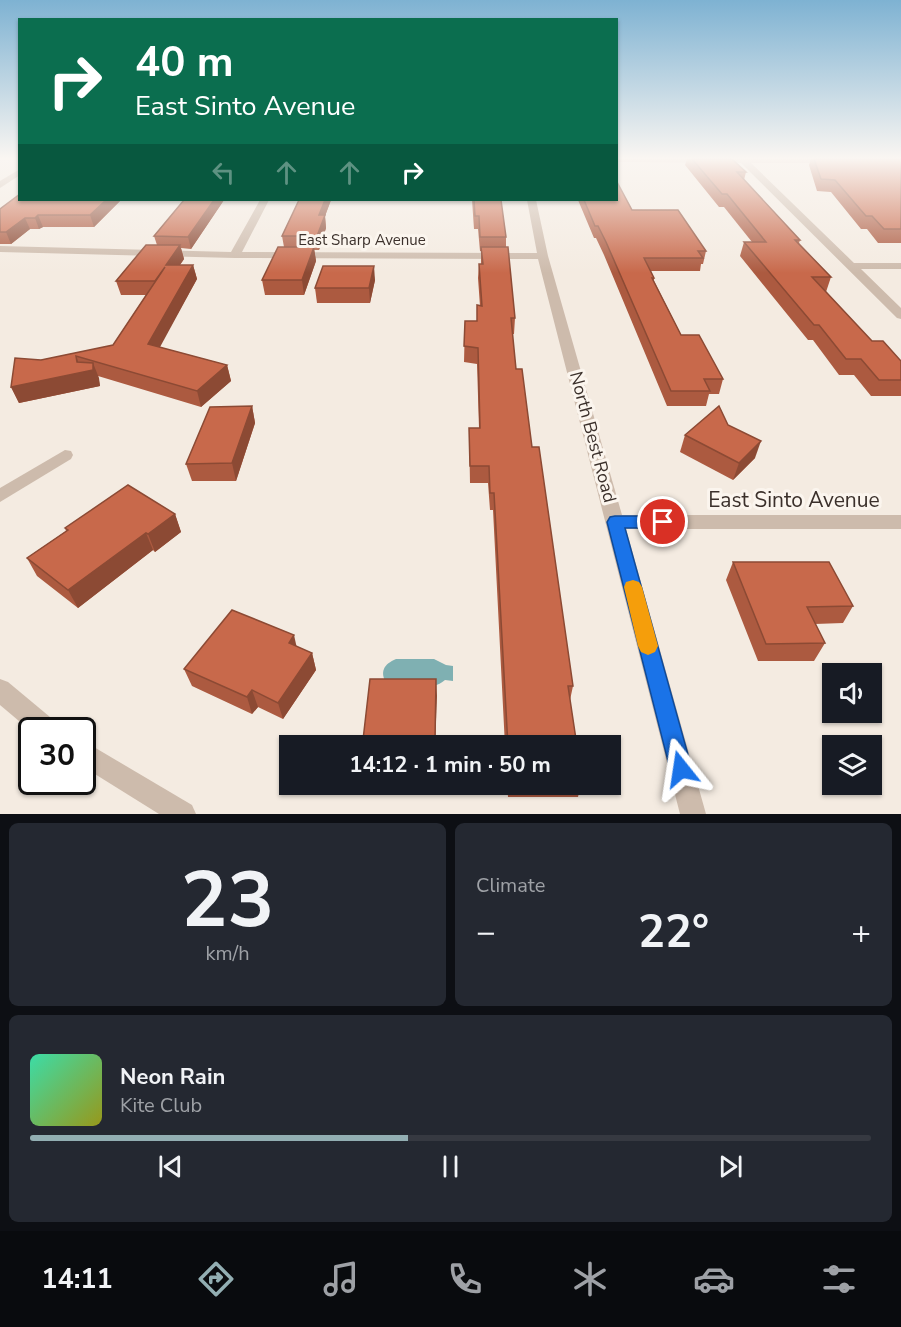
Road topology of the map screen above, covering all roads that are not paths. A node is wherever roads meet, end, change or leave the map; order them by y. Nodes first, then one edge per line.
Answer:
1 (780, 197) edge
2 (263, 201) edge
3 (532, 201) edge
4 (0, 249) edge
5 (235, 255) junction
6 (543, 256) junction
7 (850, 266) junction
8 (901, 266) edge
9 (901, 315) edge
10 (65, 455) dead end
11 (0, 496) edge
12 (615, 522) junction
13 (901, 522) edge
14 (0, 690) edge
15 (32, 717) edge
16 (96, 761) edge
17 (183, 814) edge
18 (693, 814) edge

1 - 7 street
2 - 5 street
3 - 6 street, North Best Road
4 - 5 street, East Sharp Avenue
5 - 6 street, East Sharp Avenue
6 - 12 street, North Best Road
7 - 8 street
7 - 9 street
10 - 11 street
12 - 13 street, East Sinto Avenue
12 - 18 street, North Best Road
14 - 15 street
16 - 17 street

